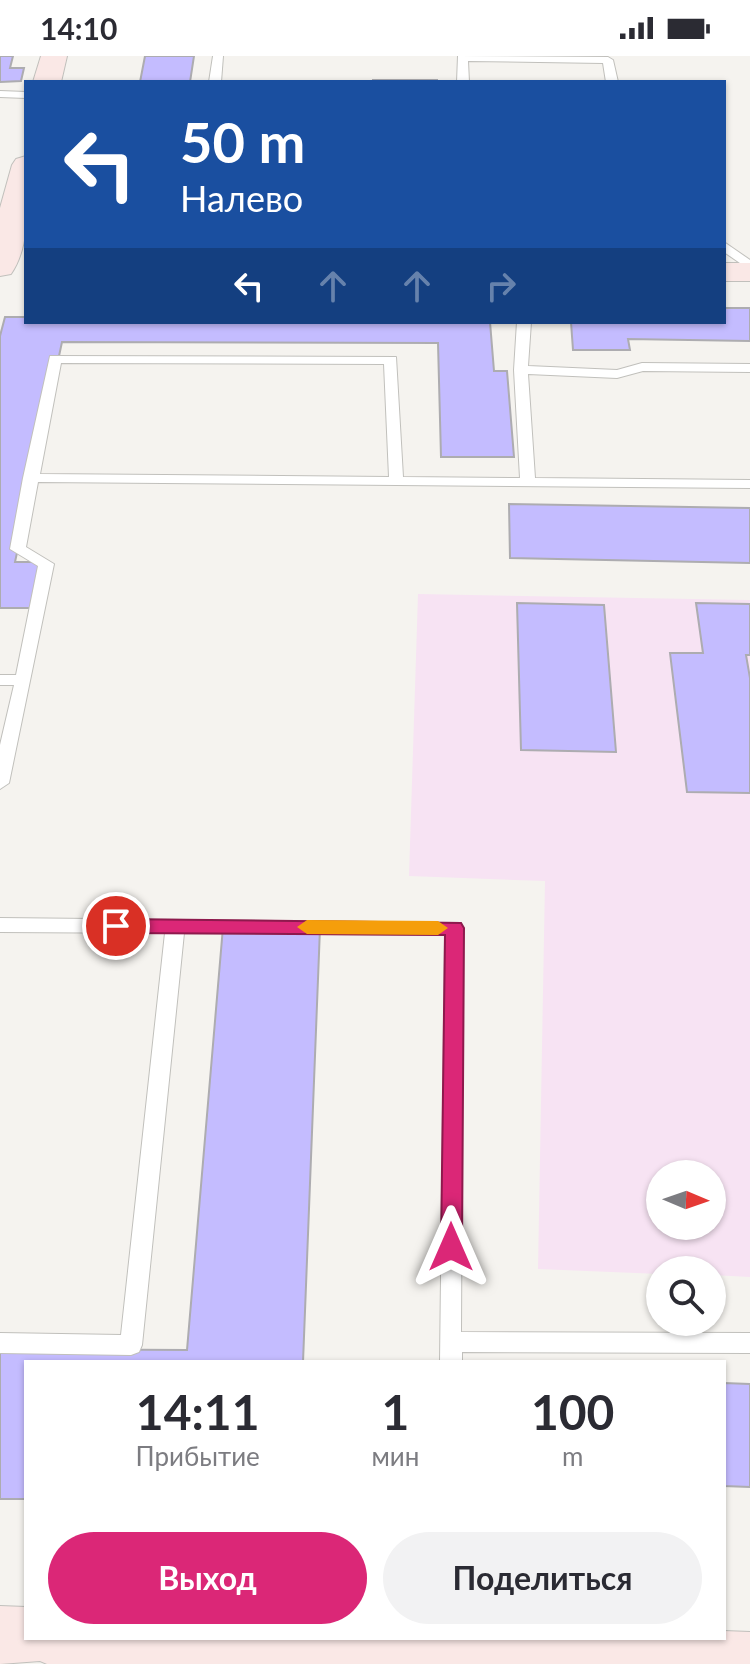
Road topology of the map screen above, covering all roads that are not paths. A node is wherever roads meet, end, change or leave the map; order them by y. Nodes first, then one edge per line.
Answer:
1 (54, 56) edge
2 (218, 56) edge
3 (48, 80) edge
4 (215, 80) edge
5 (463, 80) edge
6 (612, 80) edge
7 (0, 94) edge
8 (24, 95) edge
9 (24, 173) edge
10 (726, 248) edge
11 (0, 266) edge
12 (24, 266) edge
13 (750, 266) edge
14 (726, 272) edge
15 (750, 272) edge
16 (524, 324) edge
17 (750, 368) edge
18 (521, 370) junction
19 (30, 478) junction
20 (396, 481) junction
21 (528, 482) junction
22 (750, 484) edge
23 (0, 680) edge
24 (23, 680) junction
25 (0, 783) edge
26 (0, 925) edge
27 (175, 926) junction
28 (0, 1343) edge
29 (750, 1343) edge
30 (451, 1352) edge
31 (0, 1636) edge
32 (24, 1637) edge
33 (171, 1640) edge
34 (459, 1645) edge
35 (750, 1662) edge

1 - 3 street
2 - 4 lane
5 - 6 lane
7 - 8 lane
9 - 11 street
10 - 13 lane
11 - 12 street
14 - 15 street
16 - 18 lane
17 - 18 lane
18 - 21 lane
19 - 20 lane
19 - 20 lane
19 - 24 lane
20 - 21 lane
21 - 22 lane
23 - 24 lane
24 - 25 lane
26 - 27 lane
27 - 28 lane
27 - 30 lane
29 - 30 lane
31 - 32 street
33 - 34 street
34 - 35 street

